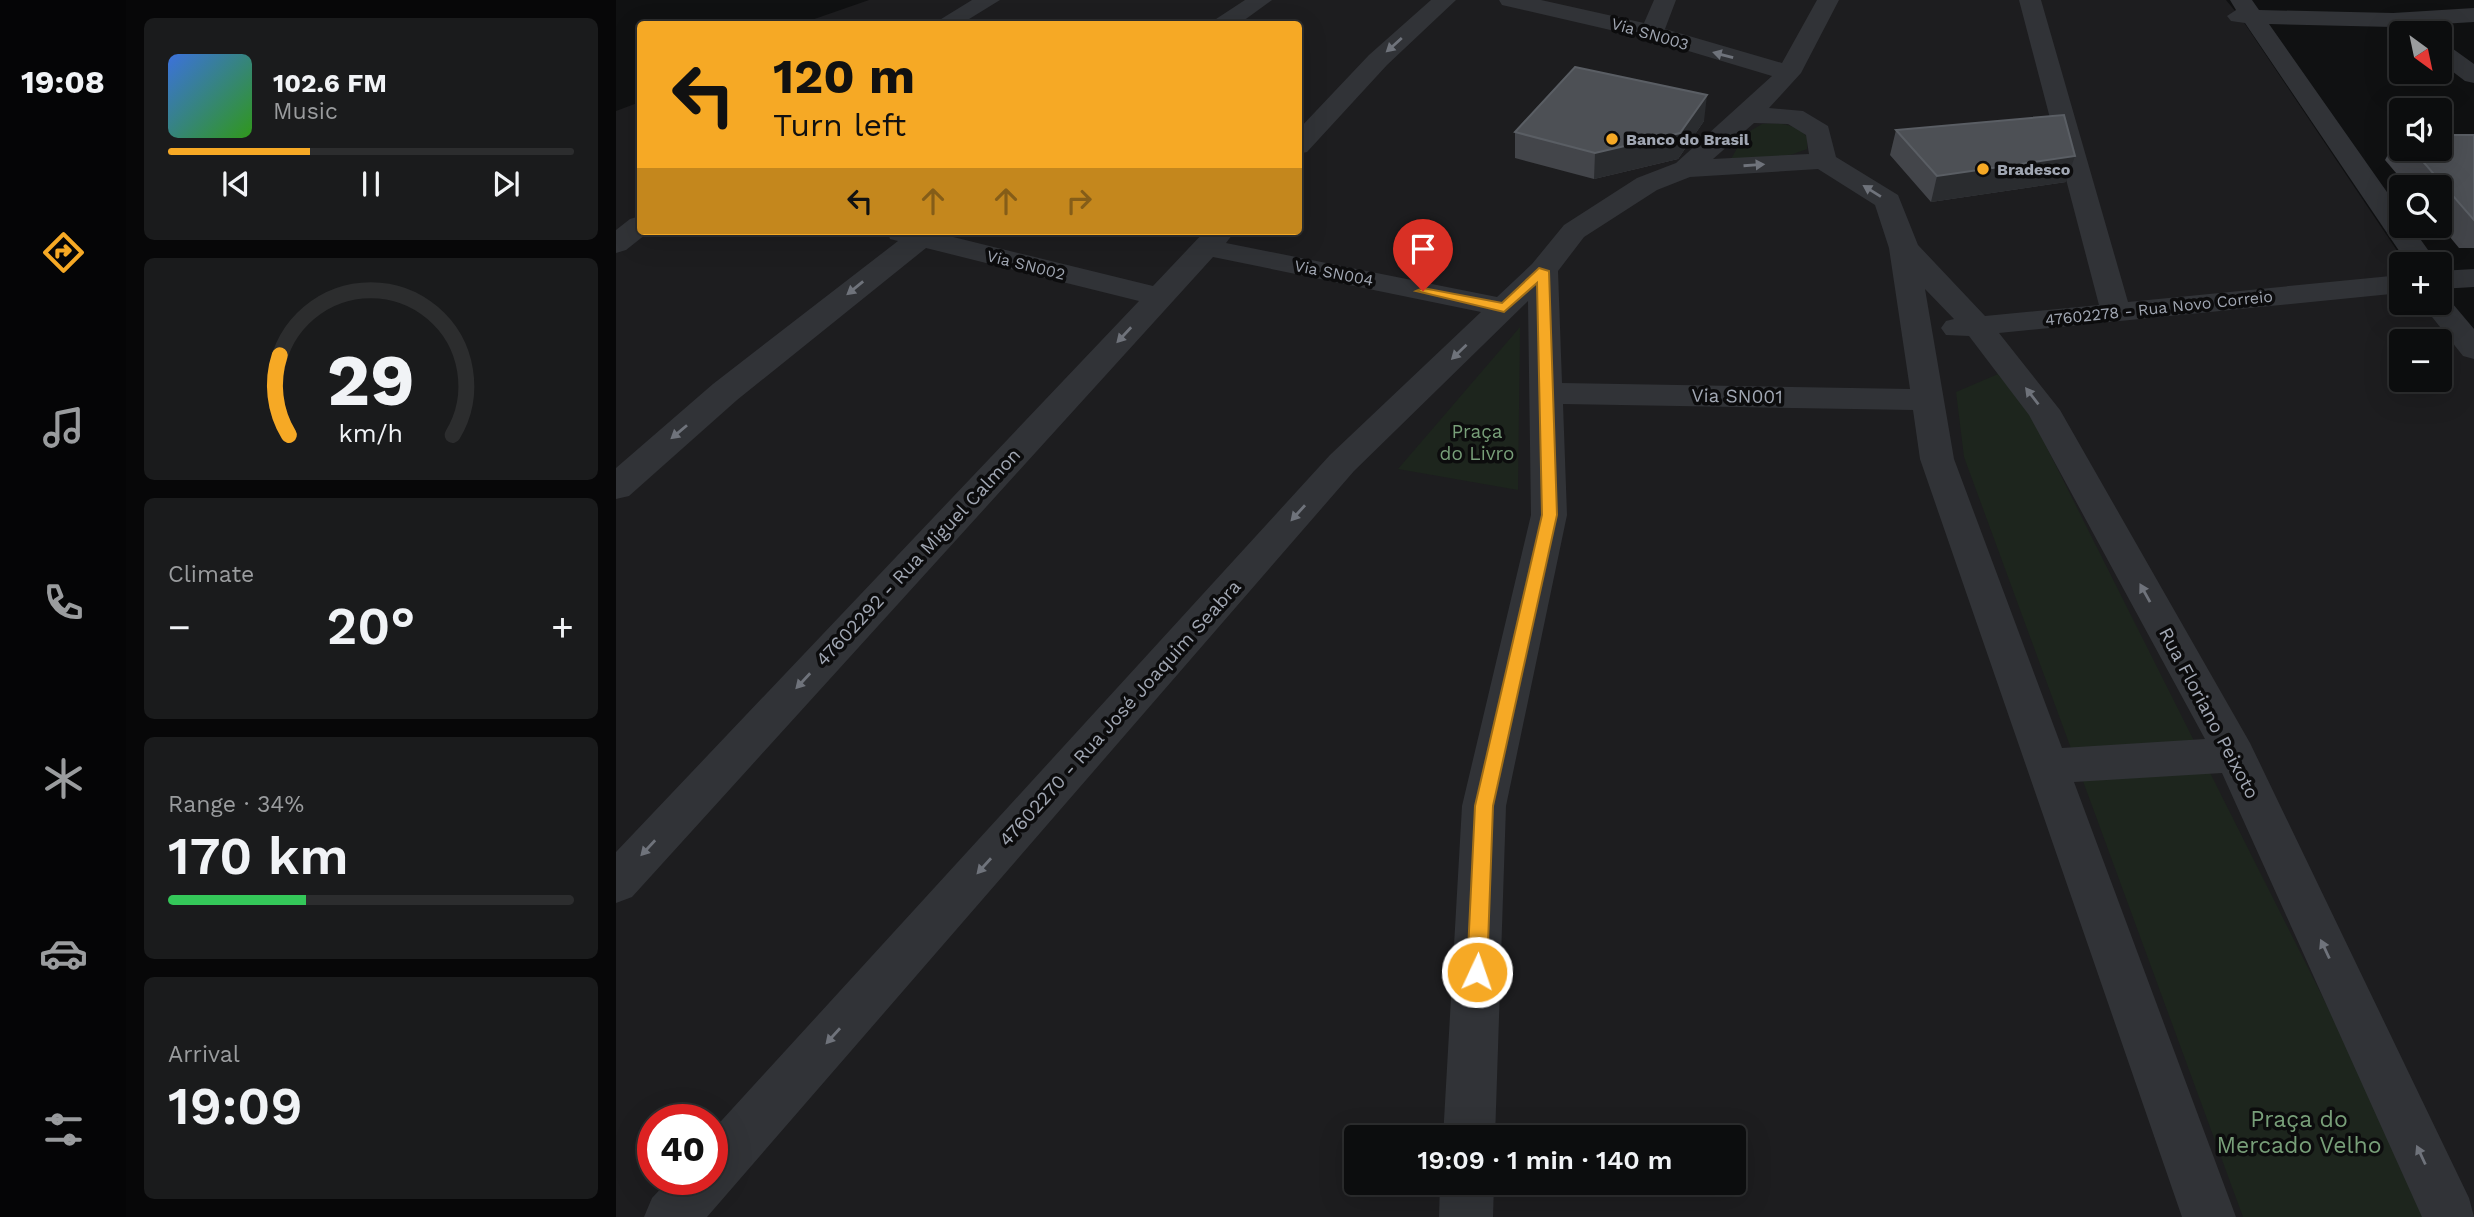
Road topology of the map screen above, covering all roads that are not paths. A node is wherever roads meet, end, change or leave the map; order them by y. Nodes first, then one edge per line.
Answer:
1 (989, 0) edge
2 (1261, 0) edge
3 (1445, 0) edge
4 (1510, 0) edge
5 (1665, 0) edge
6 (1828, 0) edge
7 (2029, 0) edge
8 (2464, 0) edge
9 (2240, 8) edge
10 (2474, 12) edge
11 (2392, 20) joint
12 (950, 21) edge
13 (1229, 21) edge
14 (1652, 32) junction
15 (2452, 60) edge
16 (1789, 73) junction
17 (2474, 76) edge
18 (1748, 115) junction
19 (1302, 142) edge
20 (1823, 161) junction
21 (1686, 169) junction
22 (637, 227) edge
23 (912, 237) edge
24 (1213, 239) edge
25 (616, 244) edge
26 (1904, 248) junction
27 (2398, 252) edge
28 (2416, 252) edge
29 (1543, 271) junction
30 (2474, 278) edge
31 (2452, 279) edge
32 (2389, 285) edge
33 (1160, 297) junction
34 (2452, 300) edge
35 (1504, 308) junction
36 (2116, 312) junction
37 (2445, 315) edge
38 (1977, 326) junction
39 (2474, 326) edge
40 (1917, 332) junction
41 (2474, 349) edge
42 (1546, 393) junction
43 (1928, 400) junction
44 (616, 487) edge
45 (2235, 755) junction
46 (2049, 766) junction
47 (616, 883) edge
48 (1470, 1125) edge
49 (728, 1153) edge
50 (691, 1195) edge
51 (1467, 1195) edge
52 (671, 1217) edge
53 (1466, 1217) edge
54 (2209, 1217) edge
55 (2450, 1217) edge

1 - 12 street
2 - 13 street
3 -> 19 street
4 - 14 street, Via SN003
5 - 14 street
6 - 16 street
7 - 36 street
8 - 10 street
9 - 11 street
9 - 27 street
9 - 28 street
10 - 11 street
16 -> 14 street, Via SN003
15 - 17 street
16 - 18 street
18 - 20 street
18 - 21 street
21 -> 20 street
26 -> 20 street, Rua Floriano Peixoto
21 - 29 street, 47602270 - Rua José Joaquim Seabra
22 - 25 street
23 - 33 street, Via SN002
23 -> 44 street
24 - 33 street, 47602292 - Rua Miguel Calmon
24 - 35 street, Via SN004
26 - 38 street, Rua Floriano Peixoto
26 - 40 street, Rua Floriano Peixoto
29 - 35 street, 47602270 - Rua José Joaquim Seabra
29 - 42 street
30 - 31 street
32 - 36 street, 47602278 - Rua Novo Correio
33 -> 47 street, 47602292 - Rua Miguel Calmon
34 - 39 street
35 -> 49 street, 47602270 - Rua José Joaquim Seabra
36 - 38 street, 47602278 - Rua Novo Correio
37 - 41 street
38 - 40 street, 47602278 - Rua Novo Correio
45 -> 38 street, Rua Floriano Peixoto
40 - 43 street, Rua Floriano Peixoto
42 - 43 street, Via SN001
42 - 48 street
43 - 46 street, Rua Floriano Peixoto
45 - 46 street
55 -> 45 street, Rua Floriano Peixoto
46 - 54 street, Rua Floriano Peixoto
50 - 52 street
51 - 53 street

